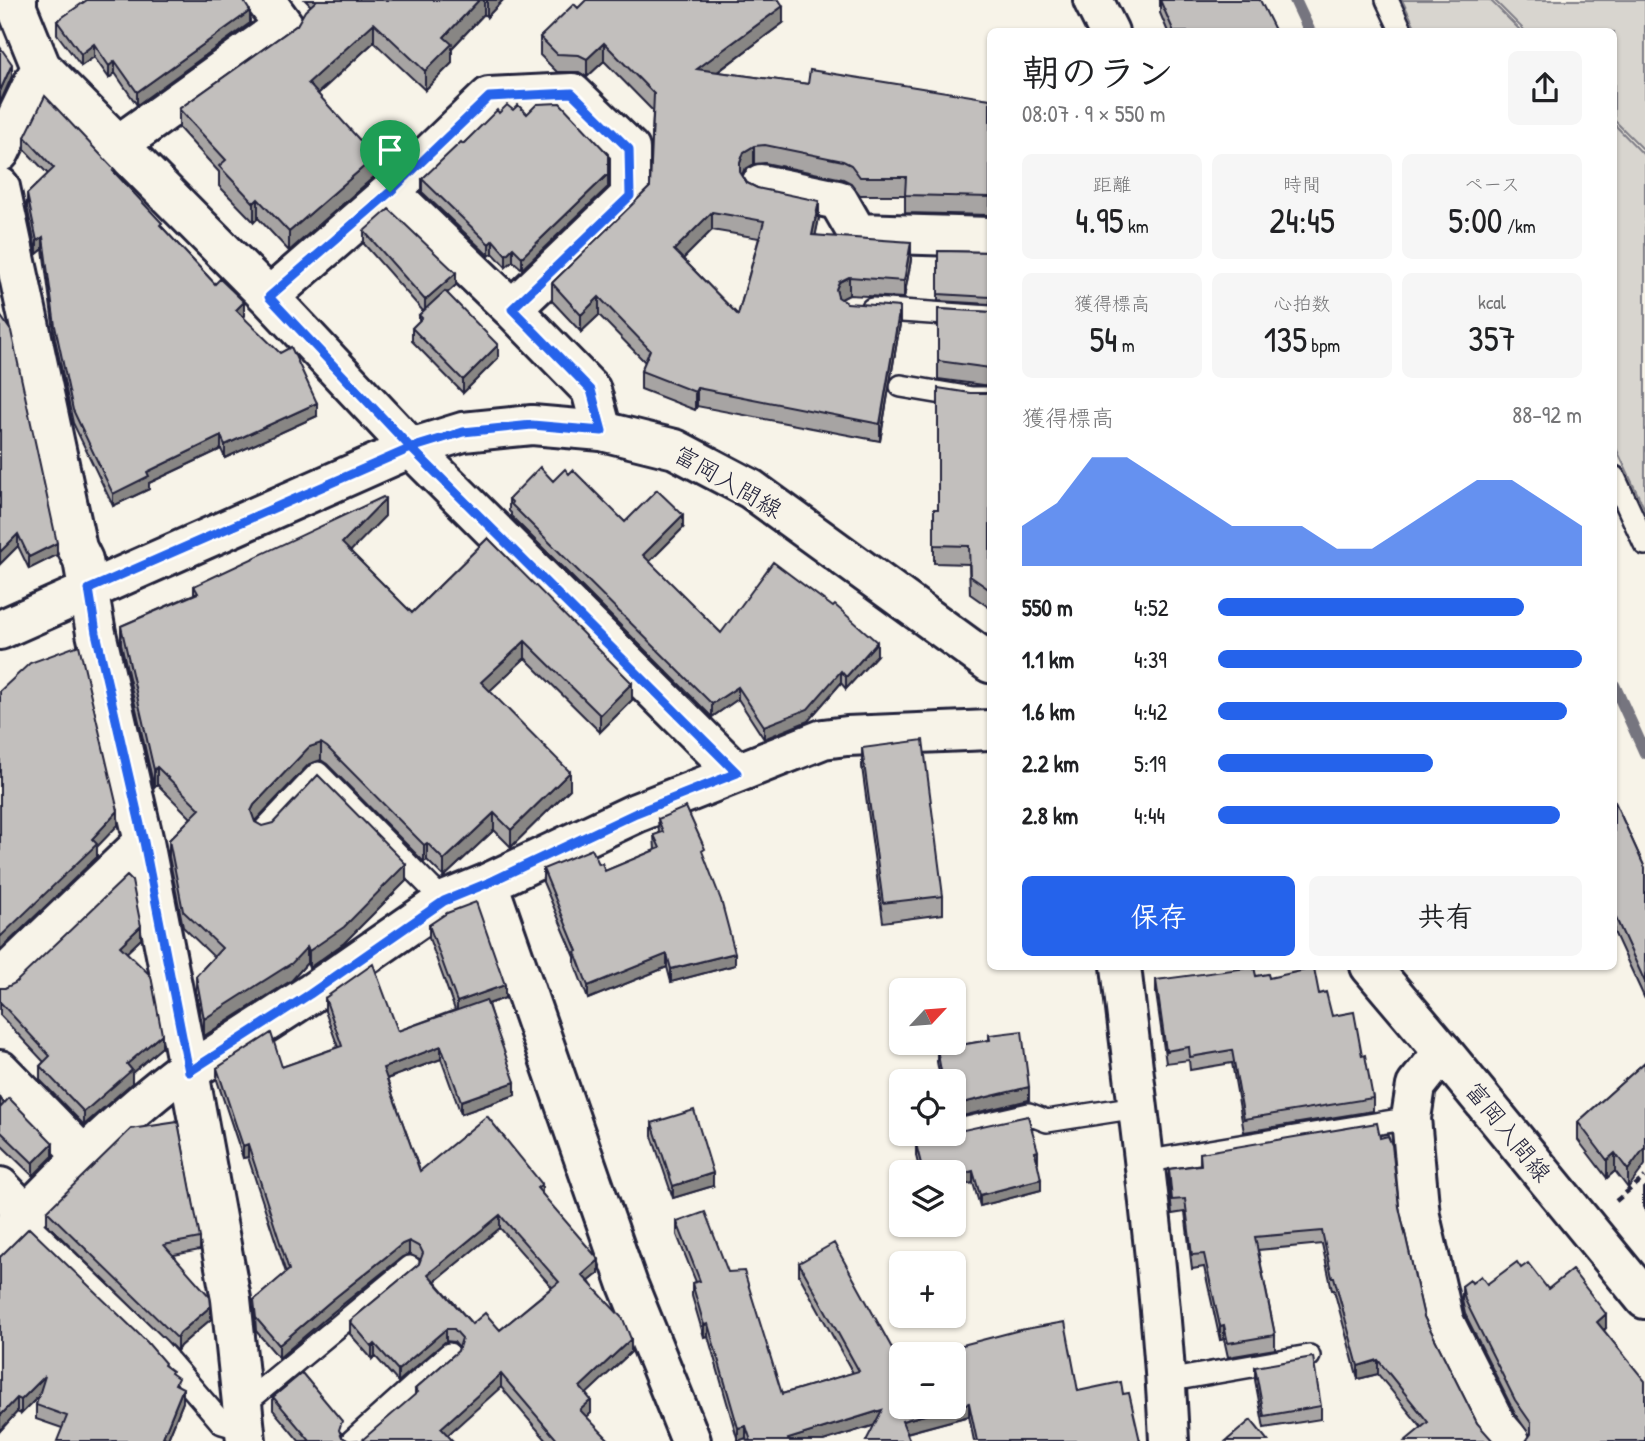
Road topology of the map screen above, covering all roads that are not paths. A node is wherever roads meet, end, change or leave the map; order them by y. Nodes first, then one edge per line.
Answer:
1 (17, 0) edge
2 (265, 0) edge
3 (1093, 0) edge
4 (1387, 0) edge
5 (1107, 28) edge
6 (1400, 28) edge
7 (41, 67) junction
8 (118, 145) junction
9 (0, 152) edge
10 (761, 184) dead end
11 (0, 187) edge
12 (390, 192) junction
13 (987, 237) edge
14 (269, 297) junction
15 (849, 308) edge
16 (512, 309) junction
17 (987, 317) edge
18 (901, 386) dead end
19 (987, 398) edge
20 (602, 431) junction
21 (411, 448) junction
22 (1617, 483) edge
23 (1645, 544) edge
24 (89, 589) junction
25 (0, 630) edge
26 (987, 661) edge
27 (987, 730) edge
28 (737, 773) junction
29 (264, 830) edge
30 (144, 842) junction
31 (488, 883) junction
32 (444, 901) junction
33 (1121, 970) edge
34 (1373, 970) edge
35 (0, 981) edge
36 (1443, 1052) junction
37 (188, 1069) junction
38 (0, 1070) edge
39 (1137, 1107) junction
40 (1411, 1118) junction
41 (966, 1128) edge
42 (84, 1156) junction
43 (1143, 1162) junction
44 (0, 1187) edge
45 (13, 1228) edge
46 (410, 1267) edge
47 (1645, 1298) edge
48 (449, 1353) dead end
49 (1309, 1356) edge
50 (1166, 1381) junction
51 (245, 1425) edge
52 (352, 1441) edge
53 (691, 1441) edge
54 (1168, 1441) edge
55 (1510, 1441) edge

1 - 7 street
2 - 8 street
3 - 5 street
4 - 6 lane
7 - 8 street
7 - 9 street
8 - 14 street
10 - 13 street
11 - 24 street
12 - 14 street
12 - 16 street
12 - 16 street
14 - 21 street
15 - 17 lane
16 - 20 street
18 - 19 lane
20 - 21 street, 富岡入間線
20 - 26 street, 富岡入間線
21 - 24 street, 富岡入間線
21 - 28 street
22 - 23 lane
24 - 25 street, 富岡入間線
24 - 30 street
27 - 28 street
28 - 31 street
29 - 32 lane
30 - 35 street
30 - 37 street
31 - 32 street
31 - 53 street
32 - 37 street
33 - 39 street
34 - 36 street, 富岡入間線
36 - 40 street
36 - 47 street, 富岡入間線
37 - 42 street
37 - 51 street
38 - 42 street
39 - 41 lane
39 - 43 street
40 - 43 lane
40 - 55 street
42 - 45 street
43 - 50 street
44 - 45 street
45 - 51 lane
46 - 51 lane
48 - 52 lane
49 - 50 lane
50 - 54 street

